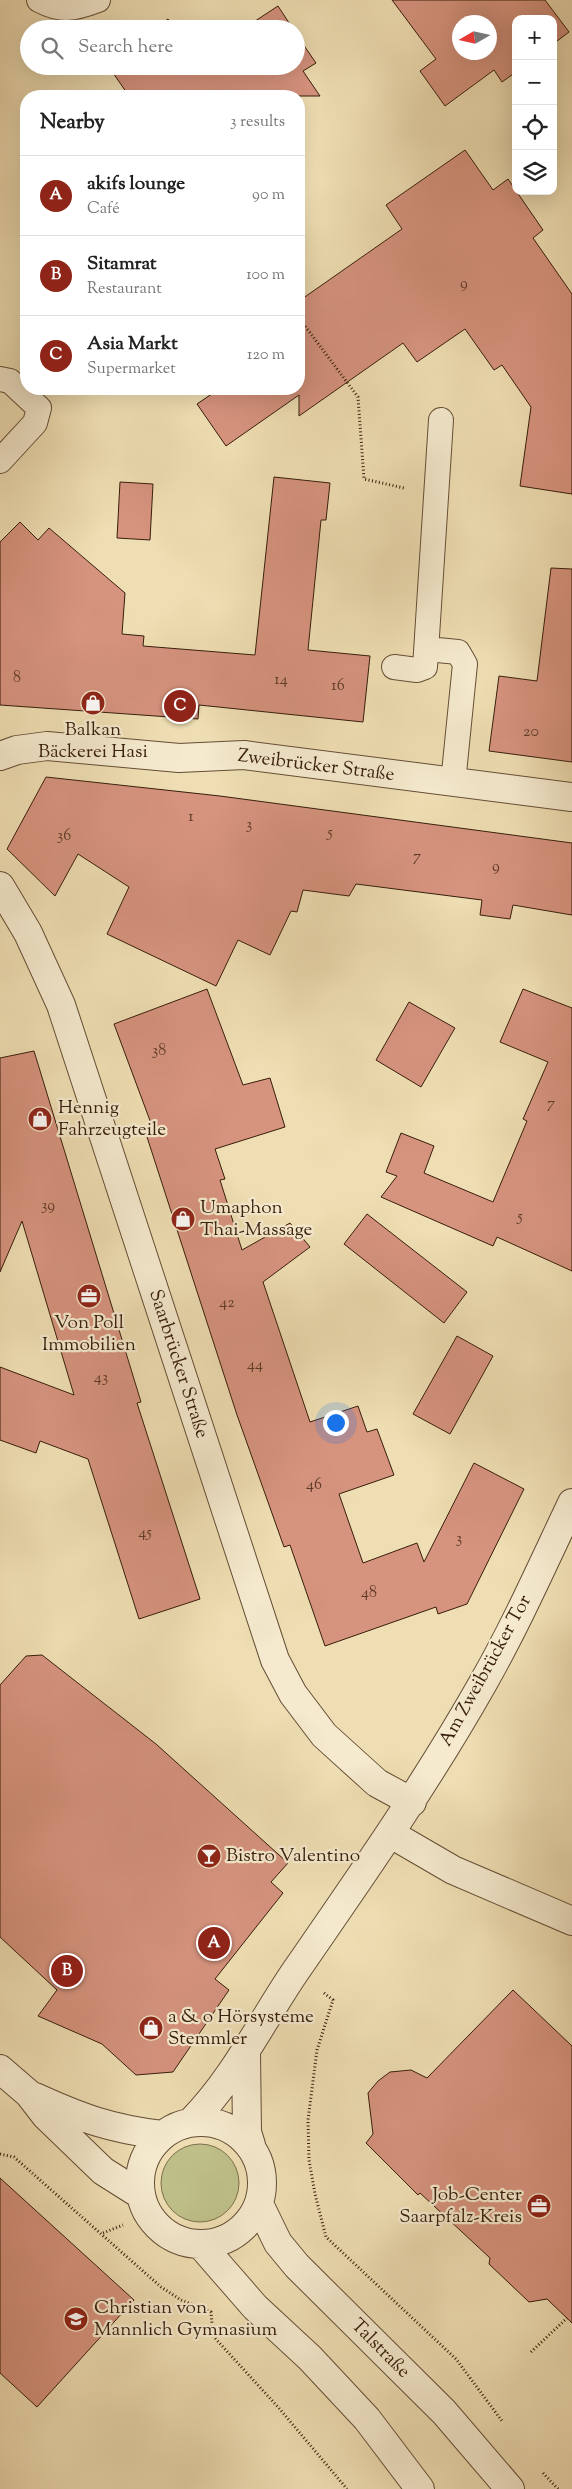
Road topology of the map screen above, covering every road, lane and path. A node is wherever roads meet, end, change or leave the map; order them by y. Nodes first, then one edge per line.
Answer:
1 (39, 0) edge
2 (98, 0) edge
3 (305, 326) edge
4 (0, 379) edge
5 (20, 390) edge
6 (25, 395) edge
7 (441, 420) dead end
8 (0, 461) edge
9 (411, 490) dead end
10 (427, 649) junction
11 (394, 668) dead end
12 (0, 756) edge
13 (453, 783) junction
14 (572, 797) edge
15 (0, 886) edge
16 (572, 1503) edge
17 (412, 1802) junction
18 (391, 1834) junction
19 (572, 1921) edge
20 (295, 1972) junction
21 (246, 2054) junction
22 (0, 2069) edge
23 (29, 2094) junction
24 (192, 2121) junction
25 (162, 2135) junction
26 (250, 2146) junction
27 (0, 2154) edge
28 (141, 2195) junction
29 (259, 2204) junction
30 (201, 2245) junction
31 (567, 2318) dead end
32 (531, 2352) dead end
33 (506, 2428) dead end
34 (540, 2469) dead end
35 (347, 2489) edge
36 (420, 2489) edge
37 (510, 2489) edge
38 (558, 2489) edge

1 - 2 lane
3 - 9 path
4 - 5 lane
6 - 8 lane
7 - 10 lane
10 - 11 lane
10 - 13 lane
12 - 13 street, Zweibrücker Straße
13 - 14 street, Zweibrücker Straße
15 - 17 street, Saarbrücker Straße
16 - 17 street, Am Zweibrücker Tor
17 - 18 street, Am Zweibrücker Tor
18 - 19 street
18 - 20 street
20 - 21 street
20 - 33 path
21 - 24 street
21 - 26 street
22 - 23 street
23 - 25 street
23 - 28 street
24 - 25 street
24 - 26 street
25 - 28 street
26 - 29 street
27 - 35 path
28 - 30 street
29 - 30 street
29 - 37 street, Talstraße
30 - 36 street
31 - 32 path
34 - 38 path

